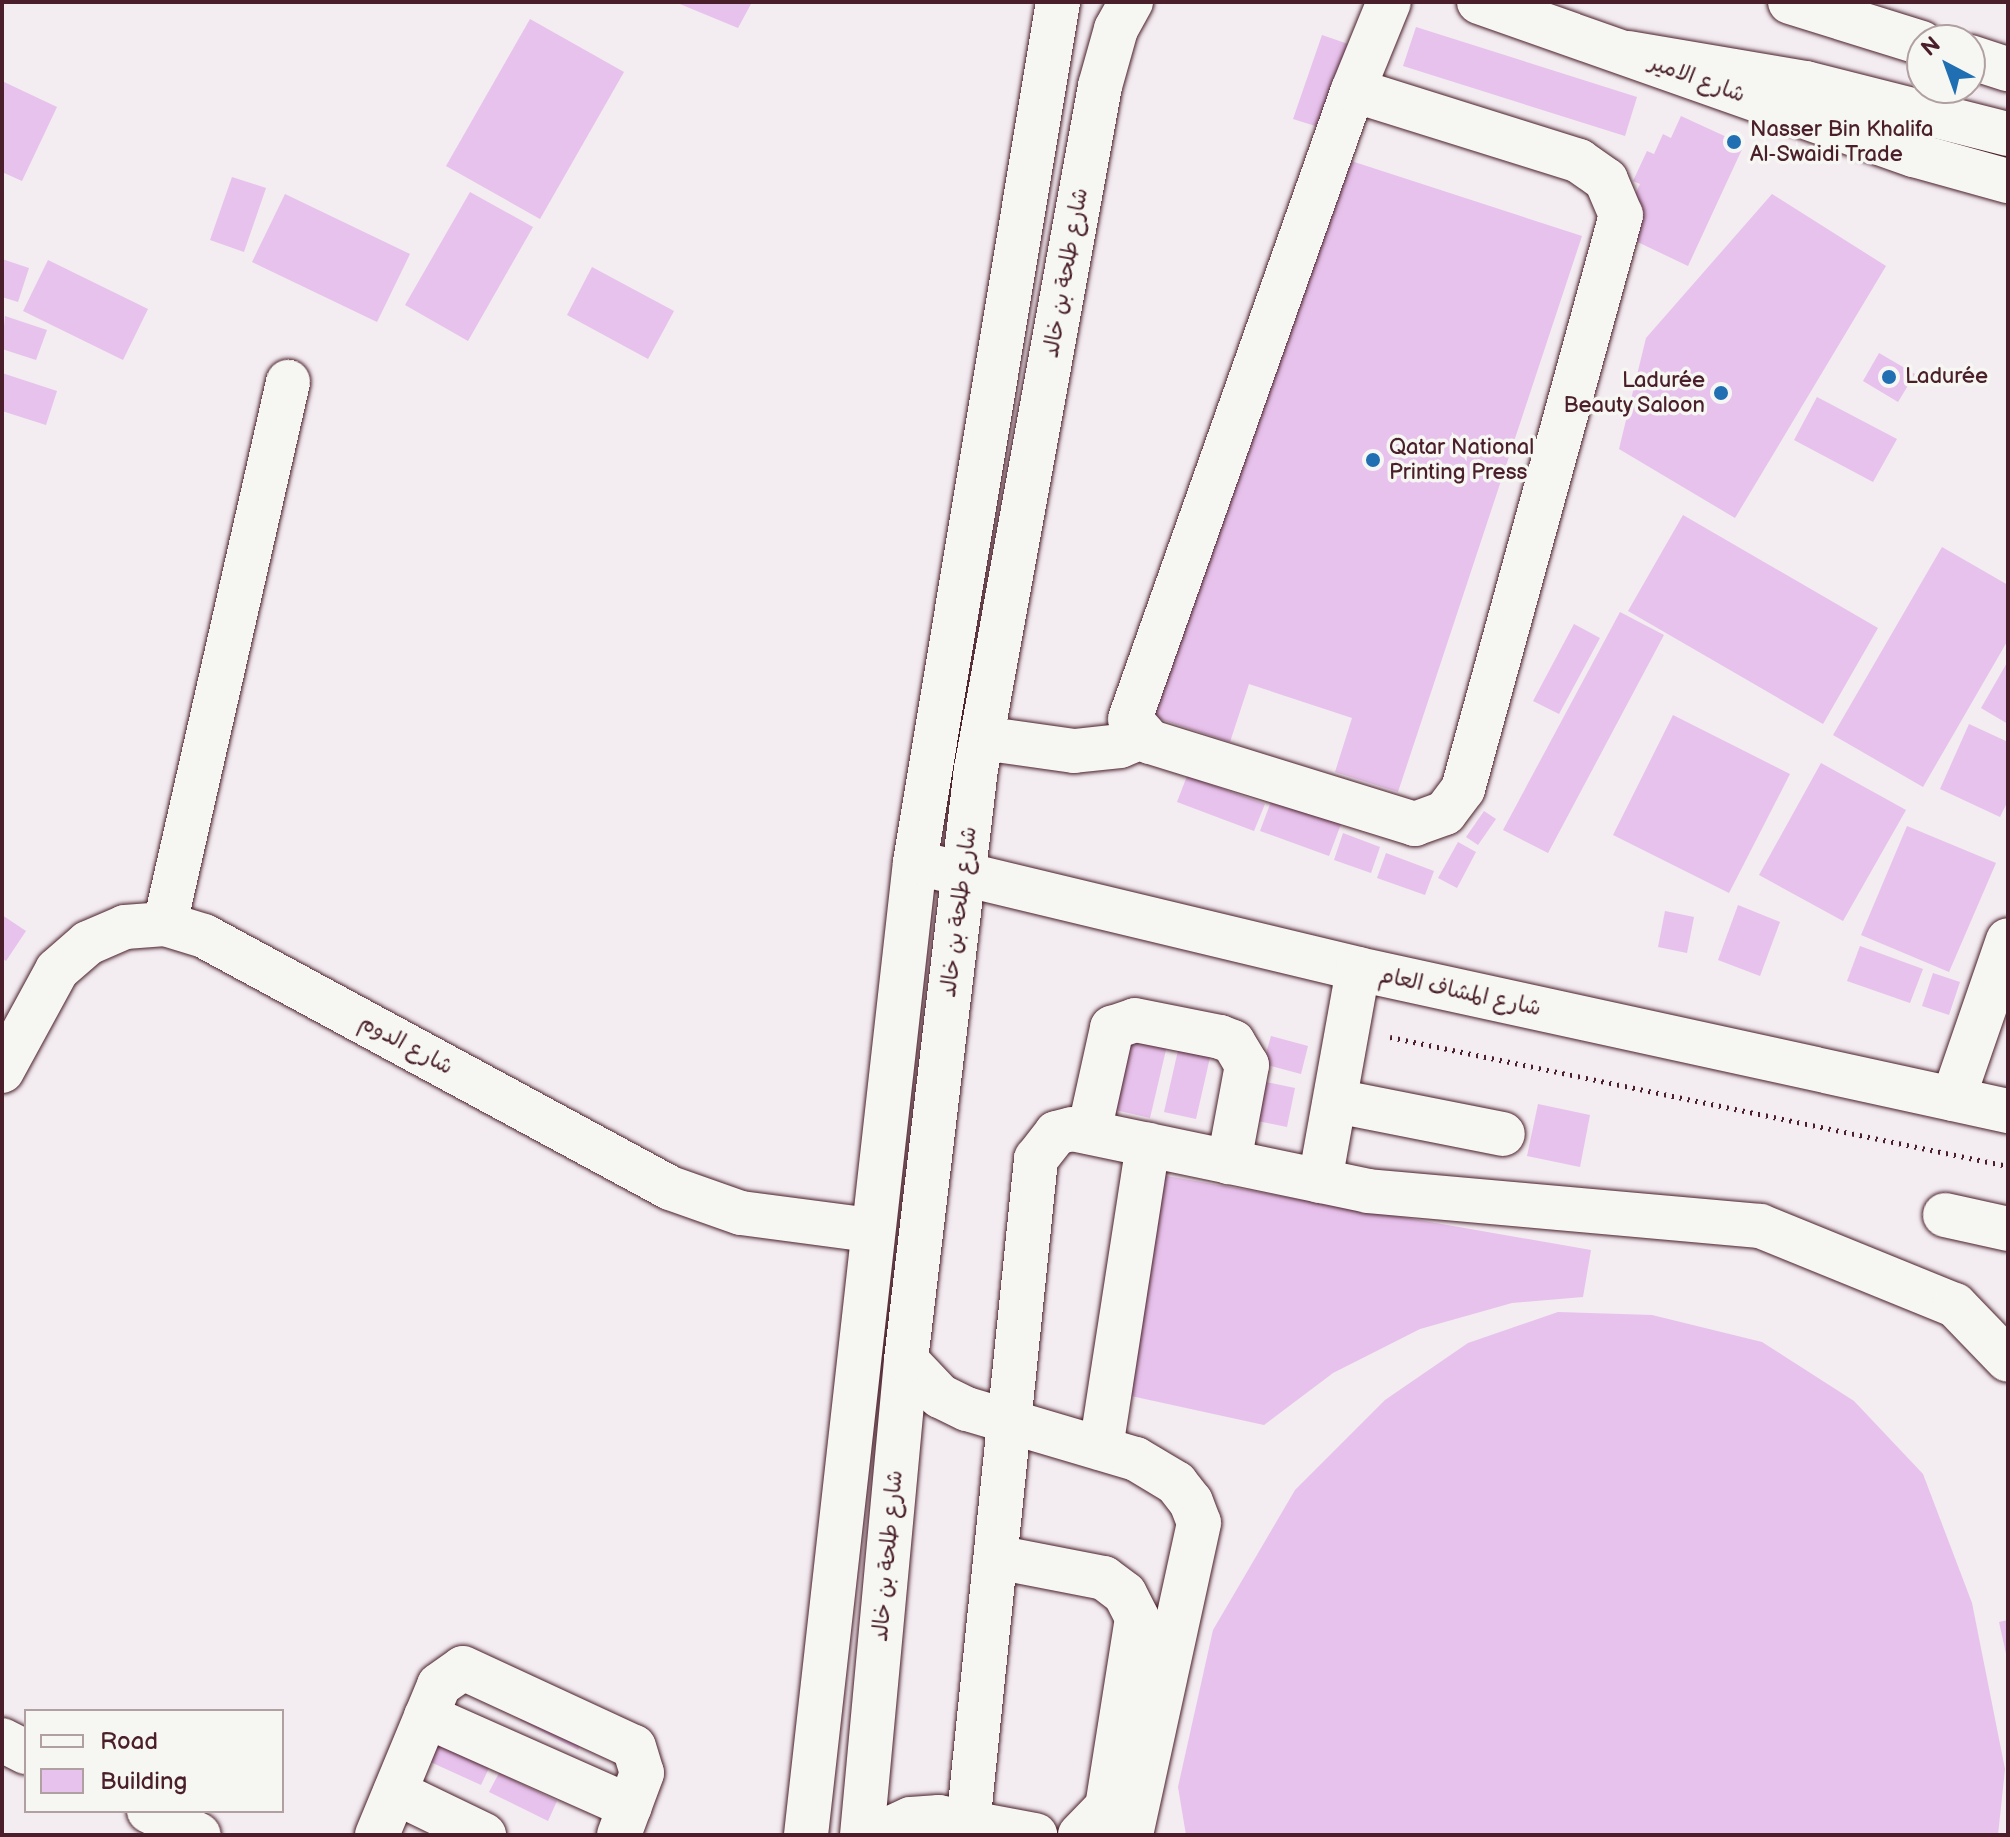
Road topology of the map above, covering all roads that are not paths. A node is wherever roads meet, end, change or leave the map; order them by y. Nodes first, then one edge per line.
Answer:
1 (1058, 2) edge
2 (1131, 2) edge
3 (1389, 2) edge
4 (1479, 2) edge
5 (1790, 2) edge
6 (1906, 38) edge
7 (1628, 53) junction
8 (1986, 62) edge
9 (2008, 69) edge
10 (1353, 90) junction
11 (2008, 134) edge
12 (2008, 181) edge
13 (288, 382) dead end
14 (1141, 737) junction
15 (982, 738) junction
16 (915, 862) junction
17 (963, 874) junction
18 (165, 924) junction
19 (2008, 940) edge
20 (1358, 969) junction
21 (2, 1071) edge
22 (1953, 1099) junction
23 (1336, 1101) junction
24 (2008, 1111) edge
25 (1089, 1132) junction
26 (1503, 1134) dead end
27 (1148, 1145) junction
28 (1229, 1162) junction
29 (1320, 1181) junction
30 (1945, 1215) dead end
31 (2008, 1229) edge
32 (871, 1230) junction
33 (906, 1360) junction
34 (2008, 1360) edge
35 (1009, 1421) junction
36 (1101, 1448) junction
37 (996, 1557) junction
38 (426, 1716) junction
39 (2, 1740) edge
40 (24, 1751) edge
41 (395, 1792) junction
42 (624, 1821) edge
43 (968, 1829) edge
44 (377, 1835) edge
45 (484, 1835) edge
46 (806, 1835) edge
47 (862, 1835) edge
48 (876, 1835) edge
49 (1035, 1835) edge
50 (1080, 1835) edge
51 (1131, 1835) edge

1 - 16 main road
2 - 15 main road, شارع طلحة بن خالد
3 - 10 main road
4 - 7 main road, شارع الامير
5 - 6 main road
7 - 11 main road
7 - 12 main road, شارع الامير
8 - 9 main road
10 - 14 main road
10 - 14 main road
13 - 18 main road
14 - 15 main road
15 - 17 main road, شارع طلحة بن خالد
16 - 17 main road, شارع المشاف العام
16 - 32 main road
17 - 20 main road, شارع المشاف العام
17 - 33 main road, شارع طلحة بن خالد
18 - 21 main road, شارع الدوم
18 - 32 main road, شارع الدوم
19 - 22 main road
20 - 22 main road, شارع المشاف العام
20 - 23 main road
22 - 24 main road, شارع المشاف العام
23 - 26 main road
23 - 29 main road
25 - 27 main road
25 - 28 main road
25 - 35 main road
27 - 28 main road
27 - 36 main road
28 - 29 main road
29 - 34 main road
30 - 31 main road
32 - 46 main road
33 - 35 main road
33 - 47 main road, شارع طلحة بن خالد
35 - 36 main road
35 - 37 main road
36 - 51 main road
37 - 43 main road
37 - 50 main road
38 - 41 main road
38 - 42 main road
38 - 42 main road
39 - 40 main road
41 - 44 main road
41 - 45 main road
43 - 48 main road
43 - 49 main road

